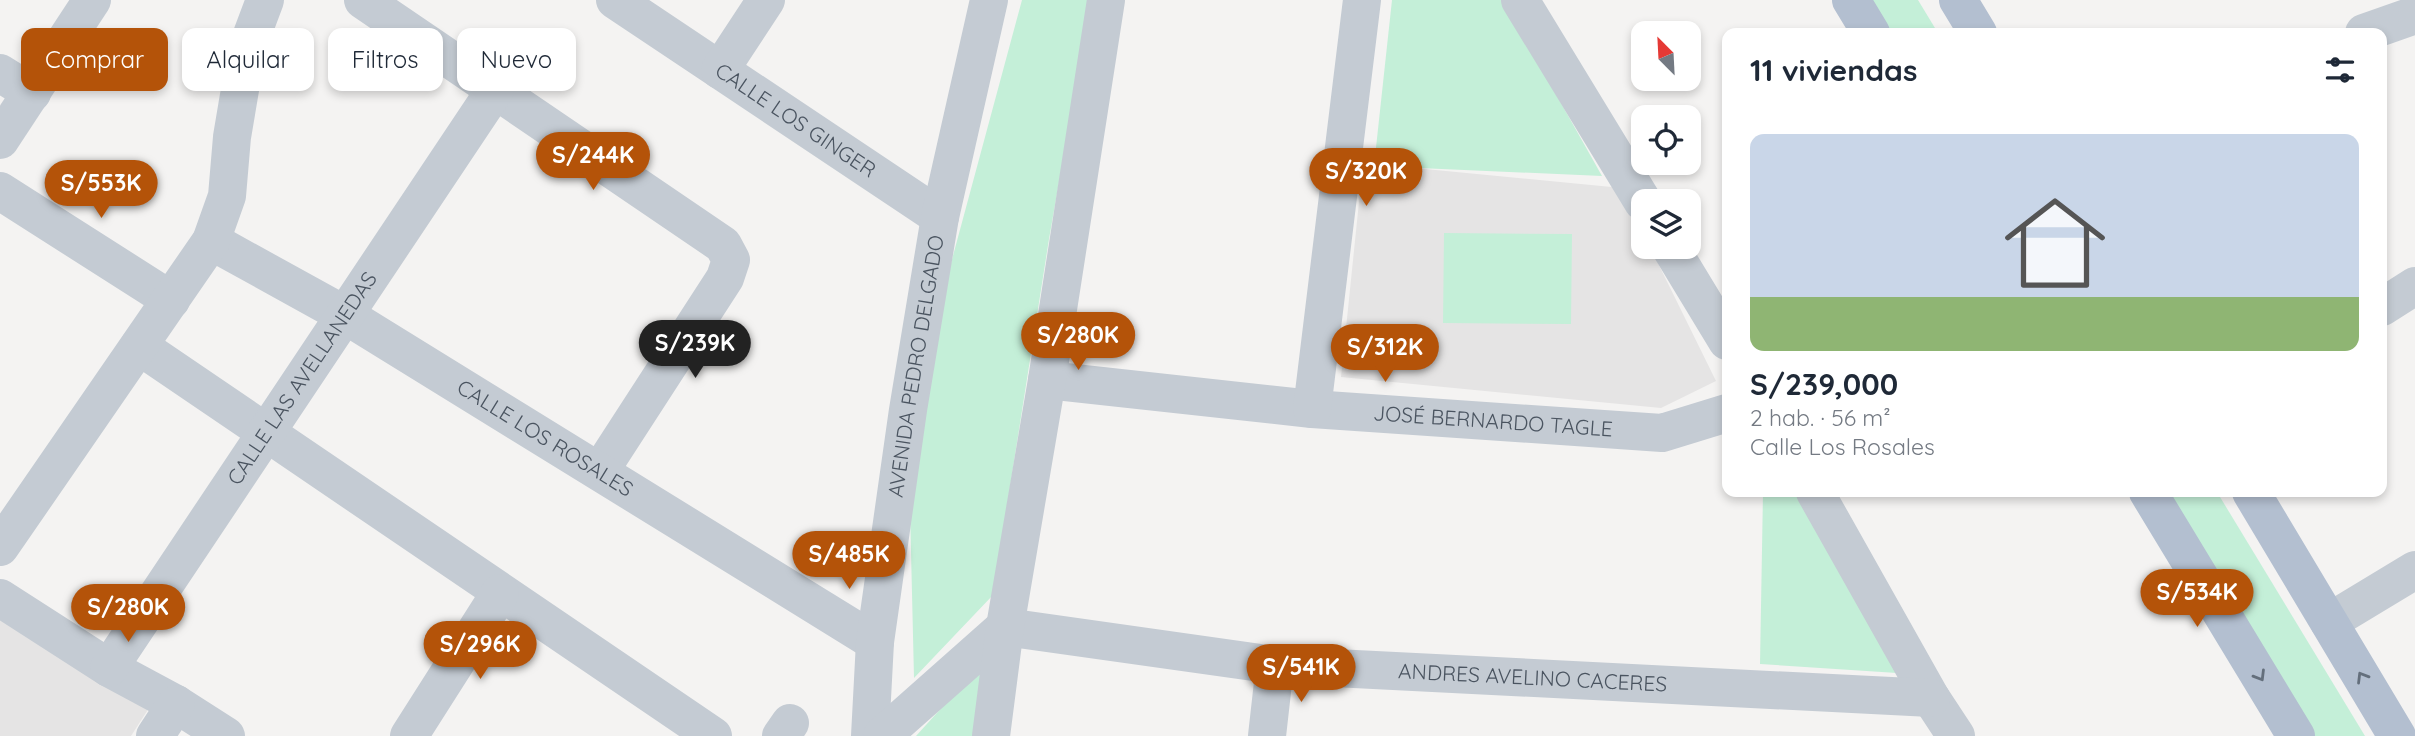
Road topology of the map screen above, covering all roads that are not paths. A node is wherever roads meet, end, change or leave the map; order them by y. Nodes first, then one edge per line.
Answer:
1 (92, 0) edge
2 (265, 0) edge
3 (363, 0) edge
4 (615, 0) edge
5 (766, 0) edge
6 (989, 0) edge
7 (1106, 0) edge
8 (1362, 0) edge
9 (1520, 0) edge
10 (1851, 0) edge
11 (1958, 0) edge
12 (2415, 15) edge
13 (1868, 28) edge
14 (1975, 28) edge
15 (2378, 28) edge
16 (457, 64) edge
17 (719, 70) junction
18 (0, 73) edge
19 (494, 91) edge
20 (496, 91) edge
21 (32, 93) junction
22 (0, 139) edge
23 (1635, 189) edge
24 (0, 191) edge
25 (940, 217) junction
26 (211, 242) junction
27 (1677, 259) edge
28 (2415, 286) edge
29 (171, 299) junction
30 (2387, 304) edge
31 (345, 315) junction
32 (1722, 333) edge
33 (139, 346) junction
34 (1047, 380) junction
35 (1312, 409) junction
36 (1722, 415) edge
37 (267, 432) junction
38 (600, 471) junction
39 (1818, 497) edge
40 (2151, 497) edge
41 (2254, 497) edge
42 (0, 547) edge
43 (2415, 570) edge
44 (500, 593) junction
45 (0, 598) edge
46 (2329, 622) junction
47 (1005, 627) junction
48 (876, 642) junction
49 (1275, 665) junction
50 (109, 668) junction
51 (1931, 698) junction
52 (176, 704) junction
53 (155, 736) edge
54 (226, 736) edge
55 (410, 736) edge
56 (713, 736) edge
57 (870, 736) edge
58 (883, 736) edge
59 (991, 736) edge
60 (1267, 736) edge
61 (1956, 736) edge
62 (2297, 736) edge
63 (2397, 736) edge

1 - 21 street
2 - 26 street
3 - 16 street
4 - 17 street, CALLE LOS GINGER
5 - 17 street
6 - 25 street, AVENIDA PEDRO DELGADO
7 - 34 street
8 - 35 street
9 - 23 street
10 - 13 main road
11 - 14 main road
12 - 15 street
17 - 25 street, CALLE LOS GINGER
18 - 21 street
19 - 31 street, CALLE LAS AVELLANEDAS
20 - 38 street
21 - 22 street
24 - 29 street
25 - 48 street, AVENIDA PEDRO DELGADO
26 - 29 street
26 - 31 street, CALLE LOS ROSALES
27 - 32 street
28 - 30 street
29 - 33 street
31 - 37 street, CALLE LAS AVELLANEDAS
31 - 38 street, CALLE LOS ROSALES
33 - 37 street
33 - 42 street
34 - 35 street, JOSÉ BERNARDO TAGLE
34 - 47 street
35 - 36 street, JOSÉ BERNARDO TAGLE
37 - 44 street
37 - 50 street, CALLE LAS AVELLANEDAS
38 - 48 street, CALLE LOS ROSALES
39 - 51 street
40 -> 62 main road
41 - 46 main road
43 - 46 street
44 - 55 street
44 - 56 street
45 - 50 street
63 -> 46 main road
47 - 49 street, ANDRES AVELINO CACERES
47 - 58 street
47 - 59 street
48 - 57 street, AVENIDA PEDRO DELGADO
49 - 51 street, ANDRES AVELINO CACERES
49 - 60 street
50 - 52 street
51 - 61 street
52 - 53 street
52 - 54 street

